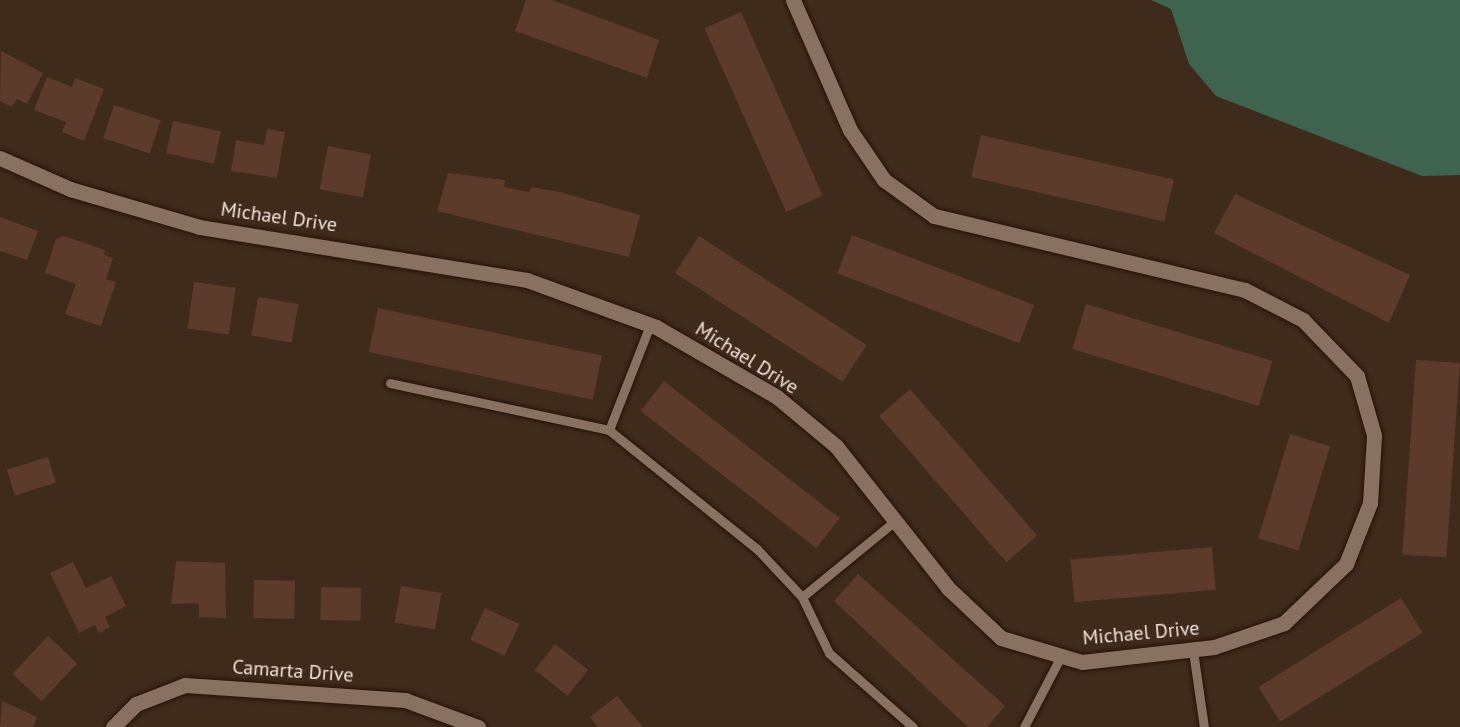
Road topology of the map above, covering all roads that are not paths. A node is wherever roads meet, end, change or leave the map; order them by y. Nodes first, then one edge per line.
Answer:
1 (793, 0) edge
2 (0, 158) edge
3 (650, 325) junction
4 (390, 383) dead end
5 (609, 430) junction
6 (895, 521) junction
7 (802, 597) junction
8 (1193, 651) junction
9 (1061, 656) junction
10 (113, 727) edge
11 (477, 727) edge
12 (913, 727) edge
13 (1024, 727) edge
14 (1204, 727) edge

1 - 8 street, Michael Drive
2 - 3 street, Michael Drive
3 - 5 lane
3 - 6 street, Michael Drive
4 - 5 lane
5 - 7 lane
6 - 7 lane
6 - 9 street, Michael Drive
7 - 12 lane
8 - 9 street, Michael Drive
8 - 14 lane
9 - 13 lane
10 - 11 street, Camarta Drive

